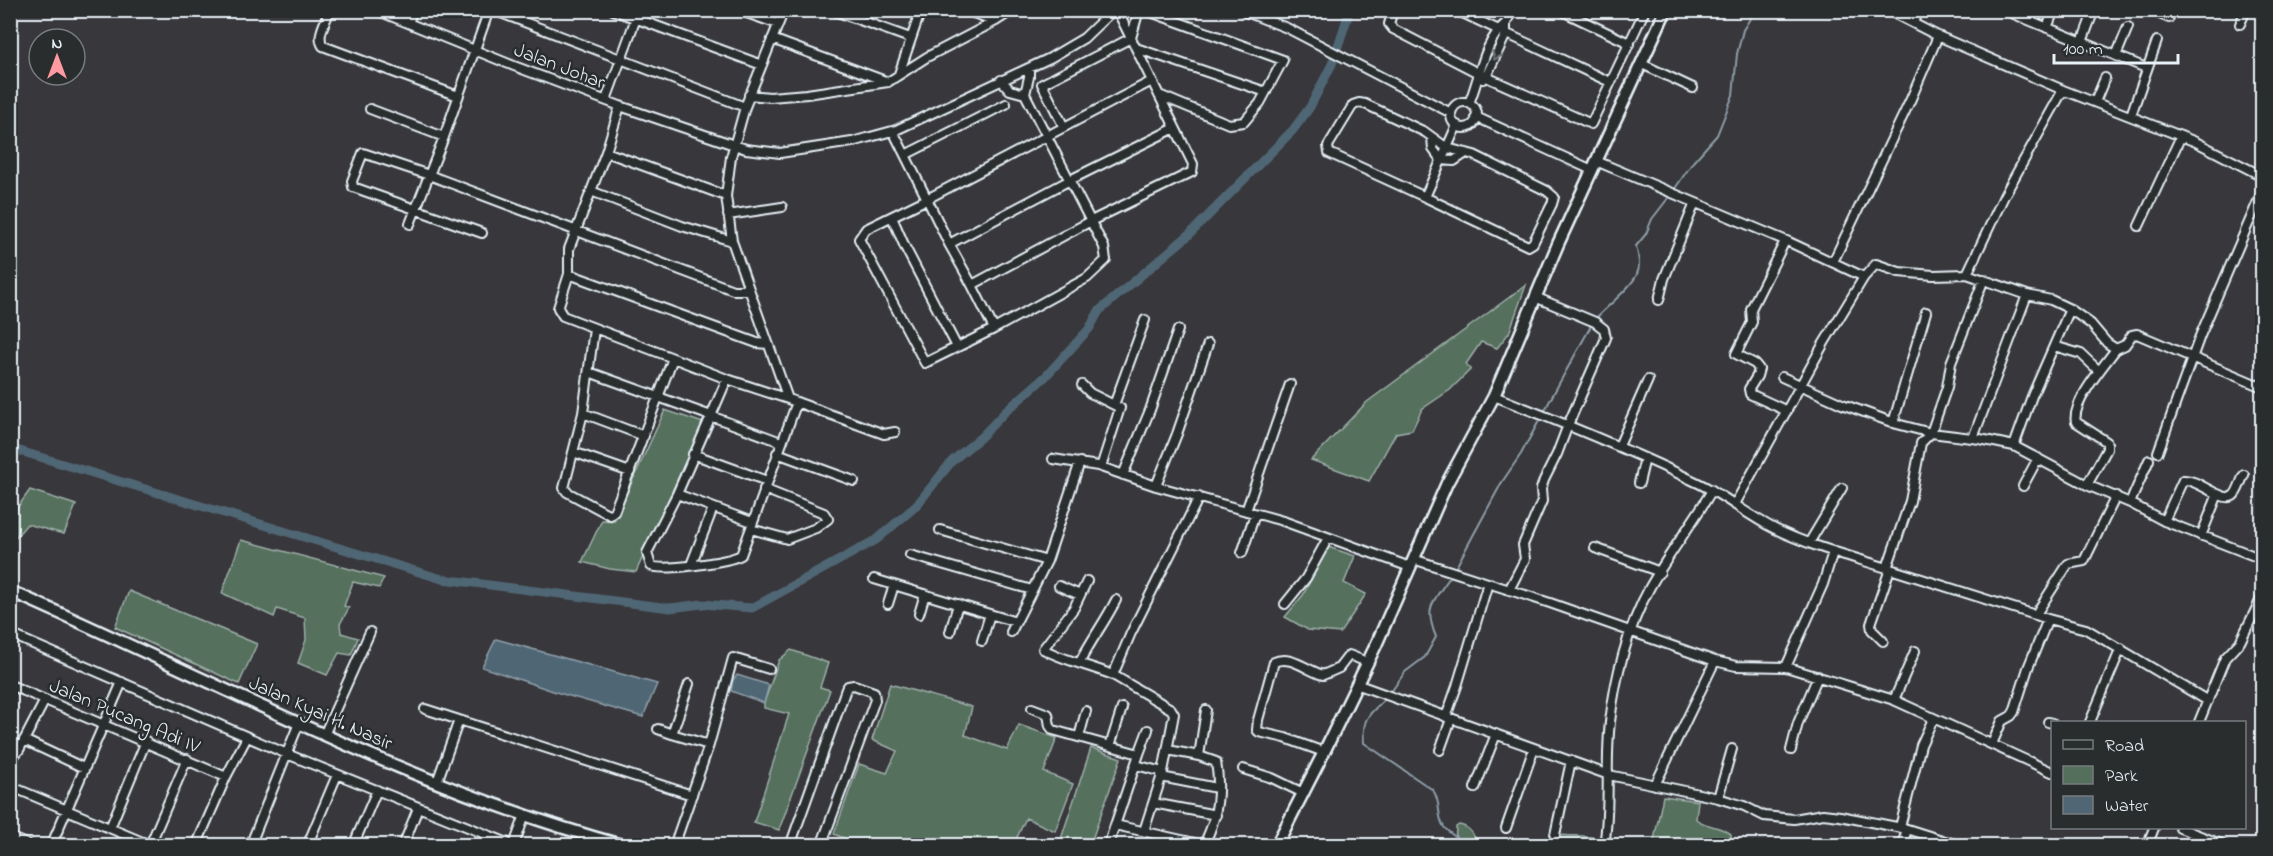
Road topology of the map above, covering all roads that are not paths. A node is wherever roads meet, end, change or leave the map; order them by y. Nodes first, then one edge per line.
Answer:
1 (376, 10) edge
2 (413, 10) edge
3 (491, 10) edge
4 (613, 10) edge
5 (738, 10) edge
6 (784, 10) edge
7 (832, 10) edge
8 (921, 10) edge
9 (965, 10) edge
10 (1013, 10) edge
11 (1115, 10) edge
12 (1139, 10) edge
13 (1145, 10) edge
14 (1241, 10) edge
15 (1393, 10) edge
16 (1456, 10) edge
17 (1512, 10) edge
18 (1560, 10) edge
19 (1645, 10) edge
20 (1666, 10) edge
21 (1887, 10) edge
22 (1918, 10) edge
23 (2054, 10) edge
24 (2150, 10) edge
25 (2246, 10) edge
26 (2009, 11) edge
27 (330, 12) edge
28 (638, 15) edge
29 (2091, 18) dead end
30 (2169, 18) dead end
31 (996, 21) junction
32 (408, 23) junction
33 (1913, 23) junction
34 (778, 24) junction
35 (1506, 24) junction
36 (2241, 24) dead end
37 (2128, 27) dead end
38 (2046, 28) junction
39 (1497, 31) junction
40 (1506, 34) junction
41 (1938, 36) junction
42 (910, 38) junction
43 (1131, 38) junction
44 (772, 39) junction
45 (2157, 41) dead end
46 (2082, 42) junction
47 (1629, 43) junction
48 (1136, 48) junction
49 (473, 53) junction
50 (2116, 56) junction
51 (621, 58) junction
52 (1642, 64) junction
53 (762, 65) junction
54 (1029, 68) junction
55 (2146, 68) junction
56 (1478, 72) junction
57 (899, 74) junction
58 (1486, 77) junction
59 (2105, 78) dead end
60 (1001, 80) junction
61 (1152, 81) junction
62 (888, 82) junction
63 (1610, 82) junction
64 (1478, 84) junction
65 (1693, 88) dead end
66 (2063, 90) junction
67 (1266, 92) junction
68 (1025, 94) junction
69 (749, 95) junction
70 (1159, 95) junction
71 (458, 96) junction
72 (606, 100) junction
73 (2096, 102) junction
74 (1469, 103) junction
75 (1006, 104) dead end
76 (620, 106) junction
77 (745, 107) junction
78 (370, 109) dead end
79 (1451, 112) junction
80 (2131, 115) junction
81 (1476, 117) junction
82 (1457, 125) junction
83 (1064, 127) junction
84 (1175, 128) junction
85 (893, 131) junction
86 (444, 136) junction
87 (1047, 136) junction
88 (2181, 136) junction
89 (1432, 138) junction
90 (734, 144) junction
91 (1447, 148) junction
92 (606, 152) junction
93 (1466, 153) junction
94 (905, 155) junction
95 (1441, 160) junction
96 (1594, 166) junction
97 (429, 175) junction
98 (2262, 176) edge
99 (1070, 180) junction
100 (591, 191) junction
101 (2262, 192) edge
102 (726, 196) junction
103 (1425, 197) junction
104 (927, 199) junction
105 (1695, 203) junction
106 (782, 207) dead end
107 (416, 209) junction
108 (728, 215) junction
109 (891, 217) junction
110 (1091, 221) junction
111 (410, 224) dead end
112 (2139, 226) dead end
113 (576, 229) junction
114 (482, 233) dead end
115 (732, 241) junction
116 (1785, 241) junction
117 (949, 244) junction
118 (1833, 262) junction
119 (568, 274) junction
120 (1967, 274) junction
121 (1864, 277) junction
122 (1984, 279) junction
123 (972, 285) junction
124 (748, 290) junction
125 (2027, 295) junction
126 (1535, 297) junction
127 (1659, 300) dead end
128 (2070, 309) junction
129 (1926, 312) dead end
130 (1145, 320) dead end
131 (594, 329) junction
132 (994, 329) junction
133 (1178, 330) dead end
134 (768, 344) junction
135 (1208, 344) dead end
136 (2054, 346) junction
137 (957, 347) junction
138 (2116, 349) junction
139 (2192, 357) junction
140 (673, 358) junction
141 (590, 372) junction
142 (2099, 372) junction
143 (1782, 377) dead end
144 (727, 379) junction
145 (1648, 380) dead end
146 (1290, 384) dead end
147 (2262, 384) edge
148 (1082, 386) dead end
149 (1800, 386) junction
150 (1494, 396) junction
151 (658, 397) junction
152 (788, 399) junction
153 (797, 402) junction
154 (1114, 405) junction
155 (1787, 411) junction
156 (583, 413) junction
157 (711, 416) junction
158 (1893, 423) junction
159 (1568, 425) junction
160 (896, 432) dead end
161 (1930, 433) junction
162 (644, 436) junction
163 (1973, 438) junction
164 (781, 442) junction
165 (1618, 446) junction
166 (2014, 446) junction
167 (573, 452) junction
168 (2158, 452) dead end
169 (777, 453) junction
170 (693, 454) junction
171 (1645, 458) junction
172 (2038, 458) junction
173 (1053, 459) dead end
174 (2148, 460) dead end
175 (1080, 462) junction
176 (1101, 467) junction
177 (630, 472) junction
178 (1123, 475) junction
179 (2244, 475) dead end
180 (854, 481) dead end
181 (1639, 483) dead end
182 (765, 485) junction
183 (2087, 485) junction
184 (1156, 486) junction
185 (2023, 486) dead end
186 (1842, 488) dead end
187 (1712, 490) junction
188 (677, 494) junction
189 (2218, 494) junction
190 (2116, 496) junction
191 (1199, 497) junction
192 (2130, 502) junction
193 (1735, 504) junction
194 (713, 508) junction
195 (1246, 511) junction
196 (1256, 514) junction
197 (2164, 521) junction
198 (752, 526) junction
199 (940, 530) dead end
200 (2201, 536) junction
201 (1328, 538) junction
202 (1809, 543) junction
203 (1595, 548) dead end
204 (1833, 552) junction
205 (1242, 553) dead end
206 (910, 555) dead end
207 (2262, 559) edge
208 (1047, 561) junction
209 (1412, 563) junction
210 (691, 565) junction
211 (1888, 569) junction
212 (1659, 572) junction
213 (874, 579) dead end
214 (1087, 581) dead end
215 (1488, 583) junction
216 (894, 585) junction
217 (1059, 586) dead end
218 (1032, 590) junction
219 (1509, 590) junction
220 (10, 591) edge
221 (925, 594) junction
222 (1080, 595) junction
223 (2262, 597) edge
224 (1116, 600) dead end
225 (888, 603) dead end
226 (958, 604) junction
227 (1285, 604) dead end
228 (919, 614) dead end
229 (990, 614) junction
230 (2036, 614) junction
231 (2048, 619) junction
232 (1016, 622) junction
233 (1631, 631) junction
234 (370, 632) dead end
235 (950, 632) dead end
236 (1011, 632) dead end
237 (10, 634) edge
238 (1883, 640) dead end
239 (982, 641) dead end
240 (2121, 648) junction
241 (1916, 651) dead end
242 (1715, 661) junction
243 (1080, 662) junction
244 (1367, 662) junction
245 (1786, 667) junction
246 (769, 669) dead end
247 (1113, 675) junction
248 (1818, 676) junction
249 (122, 682) junction
250 (689, 684) dead end
251 (1356, 684) junction
252 (10, 685) edge
253 (45, 700) junction
254 (1894, 700) junction
255 (2208, 700) junction
256 (1032, 708) dead end
257 (1122, 708) dead end
258 (425, 709) dead end
259 (1206, 710) dead end
260 (1086, 711) dead end
261 (1448, 718) junction
262 (1933, 719) junction
263 (459, 720) junction
264 (2091, 721) edge
265 (2200, 721) edge
266 (299, 723) junction
267 (102, 724) junction
268 (658, 729) dead end
269 (1148, 730) dead end
270 (672, 734) junction
271 (1496, 734) junction
272 (324, 735) junction
273 (247, 737) junction
274 (1078, 737) junction
275 (24, 740) junction
276 (146, 741) junction
277 (1992, 744) junction
278 (709, 745) junction
279 (1110, 746) junction
280 (1534, 748) junction
281 (1732, 749) dead end
282 (1168, 750) junction
283 (1440, 750) dead end
284 (1791, 750) dead end
285 (1324, 752) junction
286 (287, 754) junction
287 (1139, 754) junction
288 (1199, 756) junction
289 (187, 759) junction
290 (10, 760) edge
291 (1571, 761) junction
292 (1136, 765) junction
293 (84, 768) junction
294 (1243, 769) dead end
295 (2051, 772) edge
296 (1162, 774) junction
297 (337, 775) junction
298 (1609, 775) junction
299 (226, 777) junction
300 (437, 782) junction
301 (1655, 785) junction
302 (10, 786) edge
303 (1217, 788) junction
304 (1475, 788) dead end
305 (377, 790) junction
306 (1303, 793) junction
307 (692, 795) junction
308 (1718, 798) junction
309 (1153, 803) junction
310 (418, 808) junction
311 (66, 810) junction
312 (525, 815) junction
313 (1216, 815) junction
314 (1115, 825) junction
315 (110, 828) junction
316 (1506, 828) dead end
317 (1903, 828) junction
318 (2154, 829) edge
319 (2183, 829) edge
320 (1144, 831) junction
321 (10, 837) edge
322 (1553, 844) dead end
323 (151, 845) edge
324 (515, 845) edge
325 (1204, 845) edge
326 (31, 846) edge
327 (51, 846) edge
328 (196, 846) edge
329 (250, 846) edge
330 (307, 846) edge
331 (353, 846) edge
332 (403, 846) edge
333 (626, 846) edge
334 (674, 846) edge
335 (790, 846) edge
336 (821, 846) edge
337 (1108, 846) edge
338 (1276, 846) edge
339 (1604, 846) edge
340 (1902, 846) edge
341 (1960, 846) edge
342 (2147, 846) edge
343 (2226, 846) edge

1 - 32 street, Jalan Johar
2 - 32 street
3 - 49 street
3 - 51 street
4 - 28 street
5 - 34 street
6 - 34 street
7 - 42 street
8 - 42 street
9 - 31 street
10 - 31 street
11 - 43 street
11 - 54 street, Jalan Johar
12 - 43 street
13 - 67 street
14 - 79 street
15 - 56 street
16 - 39 street
17 - 35 street
18 - 47 street
19 - 47 street
20 - 52 main road
21 - 33 street
22 - 33 street
23 - 38 street
24 - 30 street
25 - 36 street
26 - 38 street
27 - 71 street
28 - 51 street
28 - 53 street
29 - 46 street
31 - 57 street
32 - 49 street, Jalan Johar
33 - 41 street
34 - 44 street
35 - 39 street
35 - 40 street
37 - 50 street
38 - 46 street
39 - 40 street
39 - 56 street
40 -> 58 street
40 - 63 street
41 - 66 street
41 - 118 street
42 - 57 street
43 - 48 street
43 - 83 street
44 - 53 street
44 - 62 street
45 - 55 street
46 - 50 street
47 - 63 street
48 - 61 street
48 - 67 street
49 - 71 street
49 - 72 street, Jalan Johar
50 - 55 street
51 - 72 street
51 - 77 street
52 - 65 street
52 - 96 main road
53 - 69 street
54 - 60 street, Jalan Johar
54 - 68 street
55 - 80 street
56 - 58 street
56 - 64 street
57 - 62 street
58 - 63 street
58 - 64 street
59 - 73 street
60 - 68 street
60 - 85 street, Jalan Johar
61 - 70 street
61 - 83 street
62 - 69 street
64 - 74 street
66 - 73 street
66 - 120 street
67 - 70 street
68 - 87 street
69 - 77 street
70 - 84 street
71 - 86 street
72 - 76 street, Jalan Johar
73 - 80 street
74 - 79 street
74 - 81 street
75 - 94 street
76 - 90 street, Jalan Johar
76 - 92 street
77 - 90 street
78 - 86 street
79 - 82 street
80 - 88 street
81 - 82 street
81 - 96 street
82 - 91 street
83 - 87 street
84 - 99 street
84 - 110 street
85 - 90 street, Jalan Johar
85 - 94 street
86 - 97 street
87 - 99 street
87 - 104 street
88 - 98 street
88 - 112 street
89 - 91 street
89 - 95 street
89 - 103 street
90 - 102 street
91 - 93 street
91 - 95 street
92 - 100 street
92 - 102 street
93 - 95 street
93 - 103 street
94 - 104 street
95 - 103 street
96 - 105 street
96 - 126 main road
97 - 107 street
97 - 107 street
97 - 113 street
99 - 110 street
99 - 117 street
100 - 113 street
100 - 115 street
101 - 139 street
102 - 108 street
104 - 109 street
104 - 117 street
105 - 116 street
105 - 127 street
106 - 108 street
107 - 111 street
107 - 114 street
108 - 115 street
109 - 137 street
109 - 137 street
110 - 123 street
110 - 132 street
113 - 119 street
113 - 124 street
115 - 124 street
116 - 118 street
116 - 155 street
117 - 123 street
118 - 121 street
119 - 131 street
119 - 134 street
120 - 121 street
120 - 122 street
121 - 149 street
122 - 125 street
122 - 161 street
123 - 132 street
124 - 134 street
125 - 128 street
125 - 163 street
126 - 150 main road
126 - 159 street
128 - 136 street
128 - 138 street
129 - 158 street
130 - 154 street
131 - 140 street
131 - 141 street
132 - 137 street
133 - 178 street
134 - 152 street
135 - 184 street
136 - 142 street
136 - 166 street
138 - 139 street
138 - 142 street
139 - 147 street
139 - 168 street
140 - 144 street
140 - 151 street
141 - 151 street
141 - 156 street
142 - 183 street
143 - 149 street
144 - 152 street
144 - 157 street
145 - 165 street
146 - 195 street
148 - 154 street
149 - 155 street
149 - 158 street
150 - 159 street
150 - 209 main road
151 - 157 street
151 - 162 street
152 - 153 street
153 - 160 street
153 - 164 street
154 - 176 street
155 - 193 street
156 - 162 street
156 - 167 street
157 - 164 street
157 - 170 street
158 - 161 street
159 - 165 street
159 - 219 street
161 - 163 street
161 - 211 street
162 - 177 street
163 - 166 street
164 - 169 street
165 - 171 street
166 - 172 street
167 - 177 street
167 - 177 street
169 - 180 street
169 - 182 street
170 - 182 street
170 - 188 street
171 - 181 street
171 - 187 street
172 - 183 street
172 - 185 street
173 - 175 street
174 - 192 street
175 - 176 street
175 - 208 street
176 - 178 street
178 - 184 street
179 - 189 street
182 - 198 street
182 - 198 street
183 - 190 street
184 - 191 street
186 - 202 street
187 - 193 street
187 - 212 street
188 - 194 street
188 - 210 street
189 - 197 street
189 - 200 street
190 - 192 street
190 - 230 street
191 - 195 street
191 - 247 street
192 - 197 street
193 - 202 street
194 - 198 street
194 - 210 street
195 - 196 street
196 - 201 street
196 - 205 street
197 - 200 street
198 - 210 street
199 - 208 street
200 - 207 street
201 - 209 street
201 - 227 street
202 - 204 street
203 - 212 street
204 - 211 street
204 - 245 street
206 - 218 street
208 - 218 street
209 - 215 street
209 - 244 main road
211 - 230 street
211 - 238 street
212 - 233 street
213 - 216 street
214 - 222 street
215 - 219 street
215 - 261 street
216 - 221 street
216 - 225 street
217 - 222 street
218 - 232 street
219 - 233 street
220 - 266 main road, Jalan Kyai H. Nasir
221 - 226 street
221 - 228 street
222 - 243 street
223 - 255 street
224 - 243 street
226 - 229 street
226 - 235 street
229 - 232 street
229 - 239 street
230 - 231 street
231 - 240 street
231 - 277 street
232 - 236 street
233 - 242 street
233 - 298 street
234 - 272 street
237 - 249 street
240 - 255 street
240 - 264 street
241 - 254 street
242 - 245 street
242 - 301 street
243 - 247 street
244 - 251 main road
244 - 285 street
245 - 248 street
246 - 278 street
247 - 282 street
248 - 254 street
248 - 284 street
249 - 267 street
249 - 273 street
250 - 270 street
251 - 261 street
251 - 285 main road
252 - 253 street, Jalan Pucang Adi IV
253 - 267 street, Jalan Pucang Adi IV
253 - 275 street
254 - 262 street
255 - 265 street
256 - 274 street
257 - 279 street
258 - 263 street
259 - 288 street
260 - 274 street
261 - 271 street
261 - 283 street
262 - 277 street
262 - 317 street
263 - 300 street
263 - 307 street
266 - 272 main road, Jalan Kyai H. Nasir
266 - 286 street
267 - 276 street, Jalan Pucang Adi IV
267 - 293 street
268 - 270 street
269 - 287 street
270 - 278 street
271 - 280 street
271 - 304 street
272 - 300 main road, Jalan Kyai H. Nasir
273 - 286 street
273 - 299 street
274 - 279 street
275 - 290 street
275 - 293 street
276 - 289 street, Jalan Pucang Adi IV
276 - 315 street
277 - 295 street
278 - 307 street
279 - 287 street
280 - 291 street
280 - 316 street
281 - 308 street
282 - 288 street
282 - 296 street
285 - 306 main road
286 - 297 street
286 - 329 street
287 - 292 street
288 - 303 street
289 - 299 street, Jalan Pucang Adi IV
289 - 323 street
291 - 298 street
291 - 322 street
292 - 296 street
292 - 314 street
293 - 311 street
294 - 306 street
296 - 303 street
296 - 309 street
297 - 305 street
297 - 330 street
298 - 301 street
298 - 339 street
299 - 328 street
300 - 312 main road, Jalan Kyai H. Nasir
301 - 308 street
302 - 311 street
303 - 313 street
305 - 310 street
305 - 331 street
306 - 338 main road
307 - 334 street
308 - 317 street
309 - 313 street
309 - 320 street
310 - 324 street
310 - 332 street
311 - 315 street
311 - 327 street
312 - 324 street
312 - 333 main road, Jalan Kyai H. Nasir
313 - 325 street
314 - 320 street
314 - 337 street
315 - 323 street
317 - 340 street
317 - 341 street
318 - 342 street
319 - 343 street
320 - 325 street
321 - 326 street
335 - 336 street

